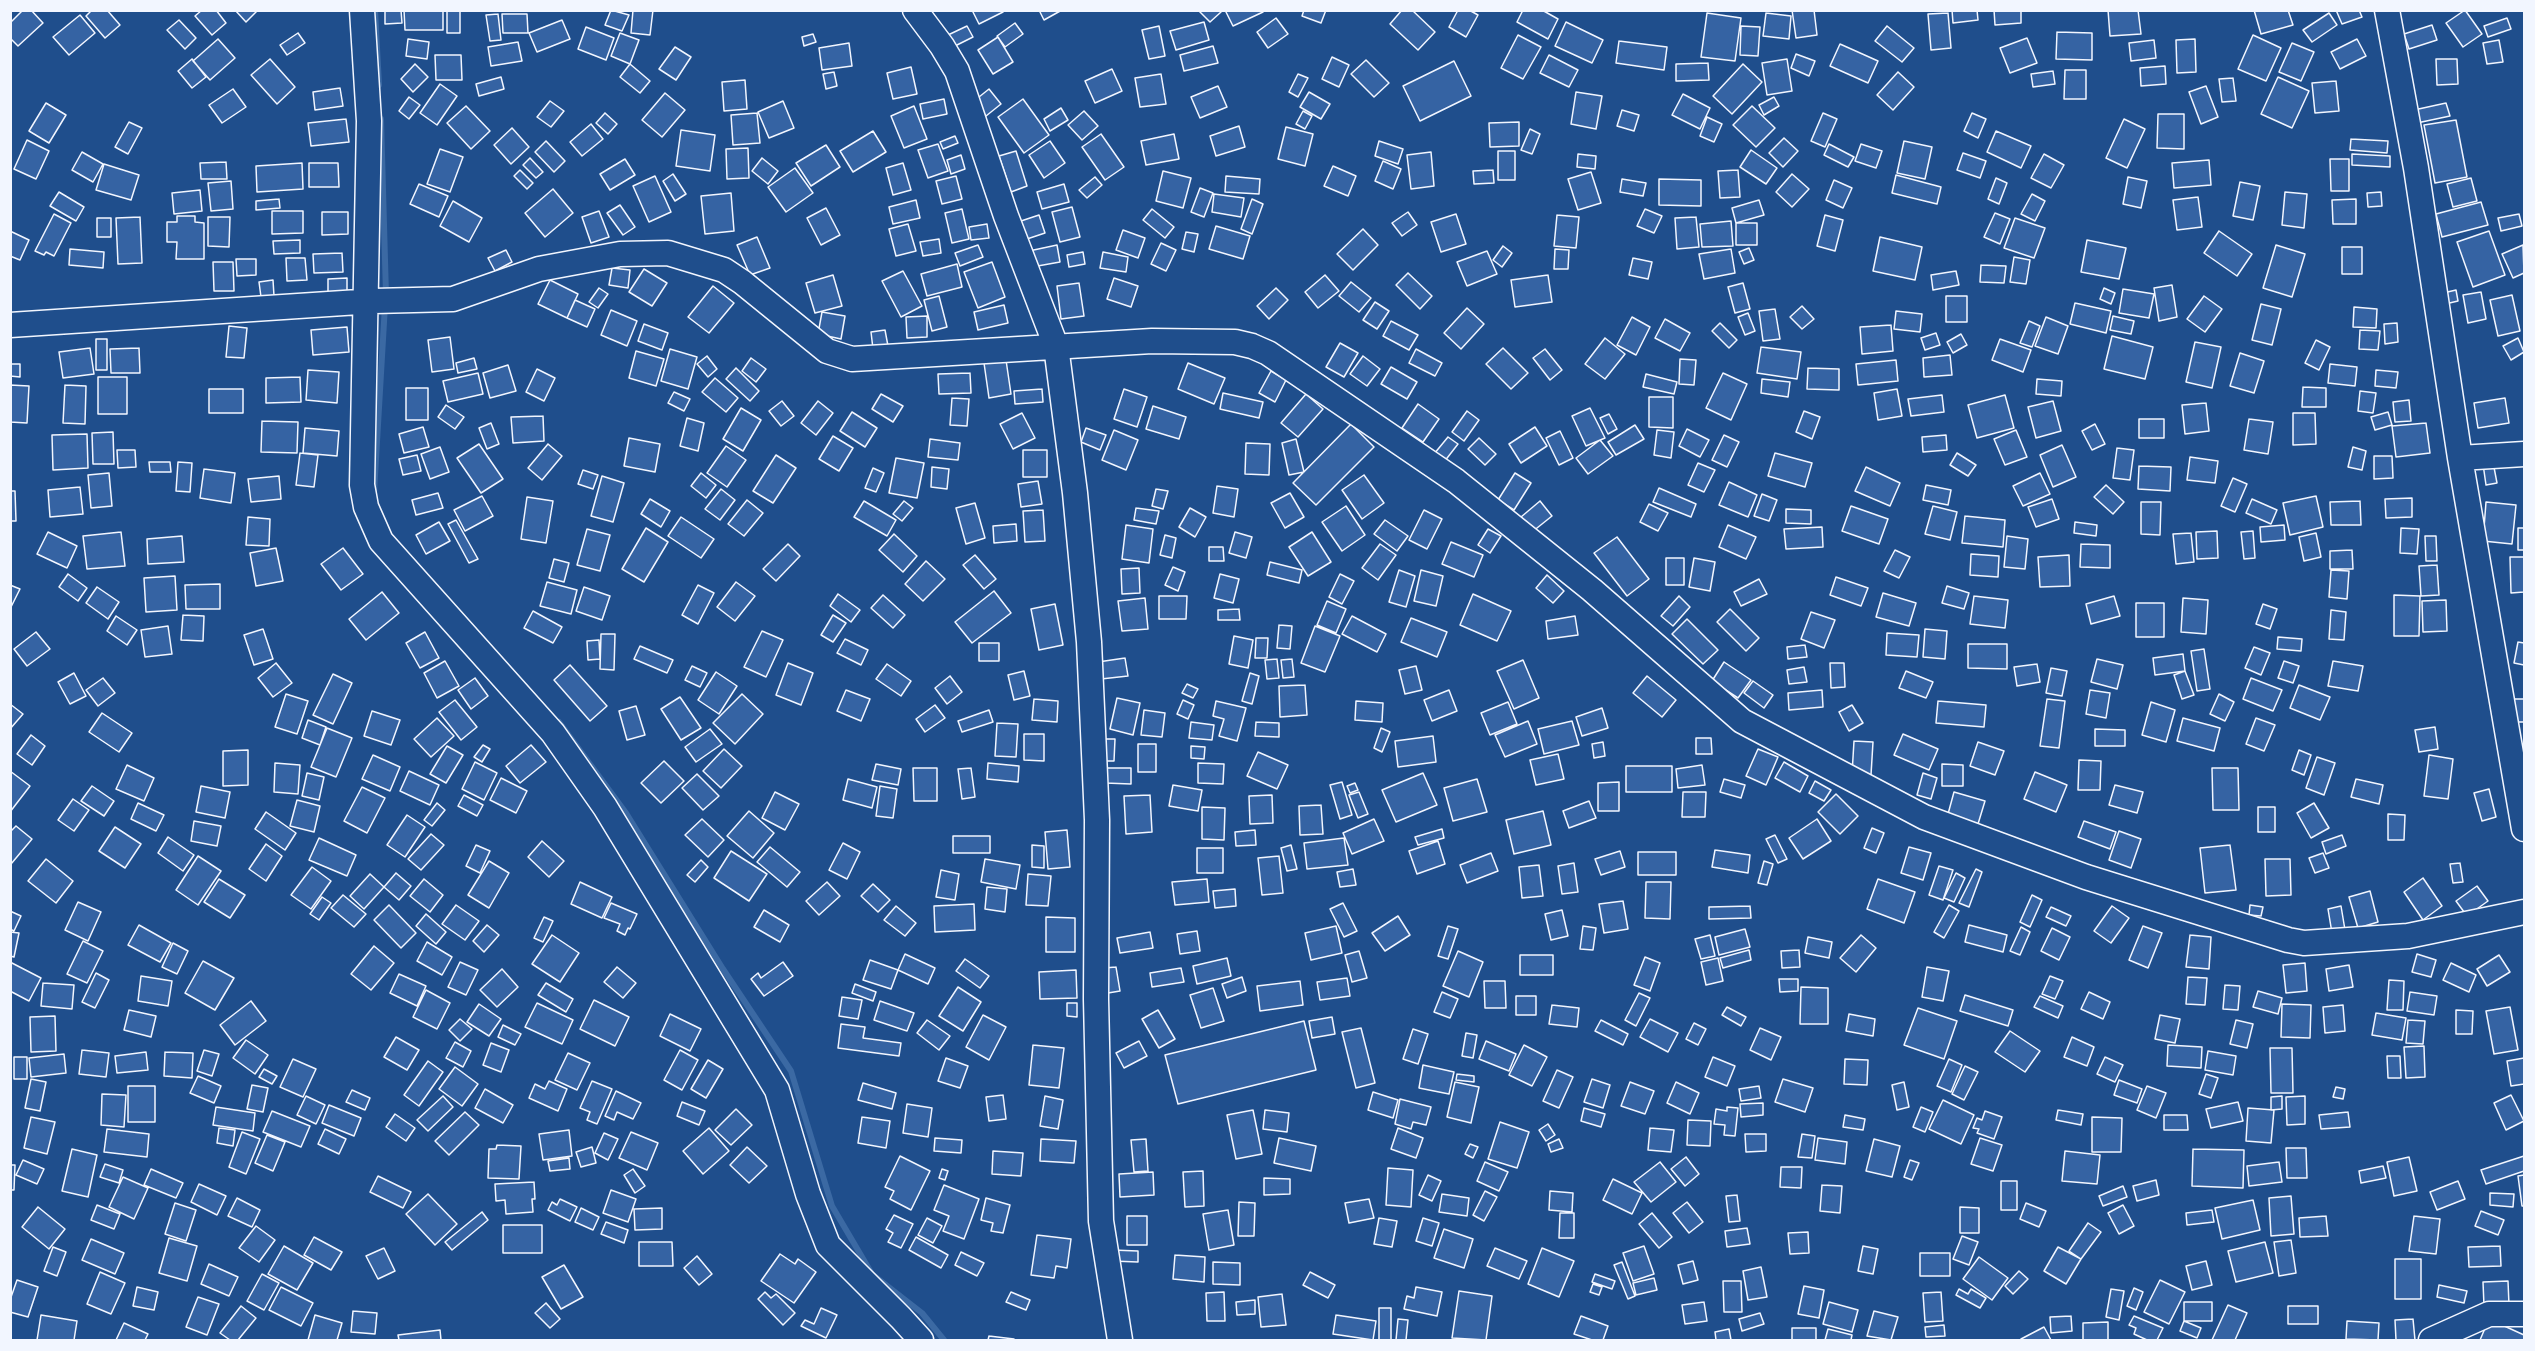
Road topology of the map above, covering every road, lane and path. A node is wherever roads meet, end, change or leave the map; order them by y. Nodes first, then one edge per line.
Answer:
1 (362, 10) edge
2 (915, 10) edge
3 (2387, 10) edge
4 (371, 301) junction
5 (10, 326) edge
6 (1056, 346) junction
7 (2524, 454) edge
8 (2460, 458) junction
9 (2517, 741) edge
10 (2524, 829) edge
11 (2524, 912) edge
12 (2524, 1314) edge
13 (921, 1341) edge
14 (1120, 1341) edge
15 (2431, 1341) edge

1 - 4 street
2 - 6 street
3 - 8 street
4 - 5 street
4 - 6 street
4 - 13 street
6 - 11 street
6 - 14 street
7 - 8 street
8 - 9 street
9 - 10 street
12 - 15 street

